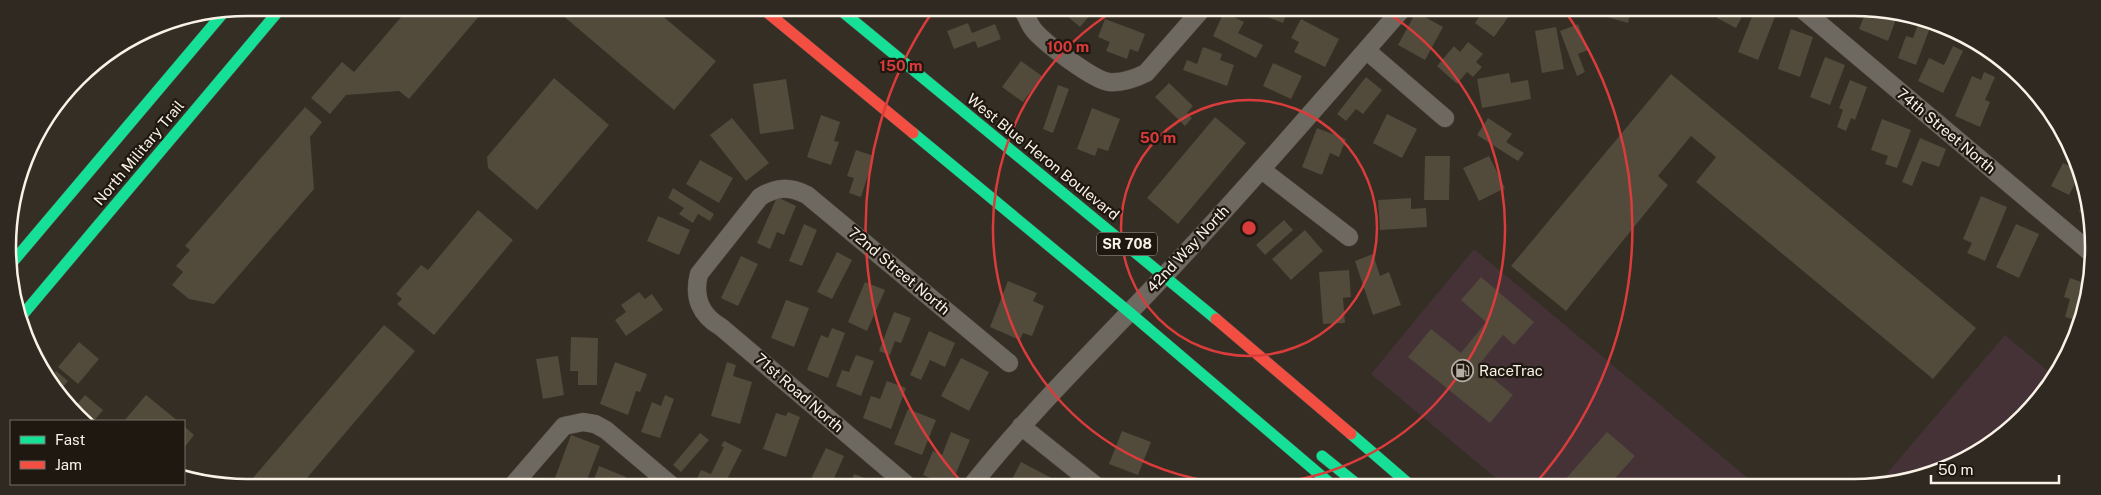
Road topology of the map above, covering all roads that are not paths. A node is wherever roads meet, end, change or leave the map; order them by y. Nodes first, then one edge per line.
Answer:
1 (274, 16) edge
2 (772, 16) edge
3 (848, 16) edge
4 (1027, 16) edge
5 (1196, 16) edge
6 (1396, 16) edge
7 (1809, 16) edge
8 (219, 18) edge
9 (1366, 50) junction
10 (1445, 118) dead end
11 (1262, 170) junction
12 (784, 188) joint
13 (1349, 237) dead end
14 (2085, 248) edge
15 (17, 257) edge
16 (1165, 275) junction
17 (25, 311) edge
18 (1129, 312) junction
19 (1009, 363) dead end
20 (1021, 426) junction
21 (1270, 433) junction
22 (518, 479) edge
23 (664, 479) edge
24 (900, 479) edge
25 (978, 479) edge
26 (1086, 479) edge
27 (1324, 479) edge
28 (1349, 479) edge
29 (1402, 479) edge

1 - 17 main road, North Military Trail
2 - 18 main road
3 - 16 main road, West Blue Heron Boulevard / SR 708
4 - 5 street
6 - 9 street, 42nd Way North
7 - 14 street, 74th Street North
8 - 15 main road, North Military Trail
9 - 10 street
9 - 11 street, 42nd Way North
11 - 13 street
11 - 16 street, 42nd Way North
12 - 19 street, 72nd Street North
12 - 24 street, 71st Road North
16 - 18 street, 42nd Way North
16 - 29 main road, West Blue Heron Boulevard / SR 708
18 - 20 street, 42nd Way North
18 - 21 main road
20 - 25 street, 42nd Way North
20 - 26 street
21 - 27 main road
21 - 28 main road
22 - 23 street

